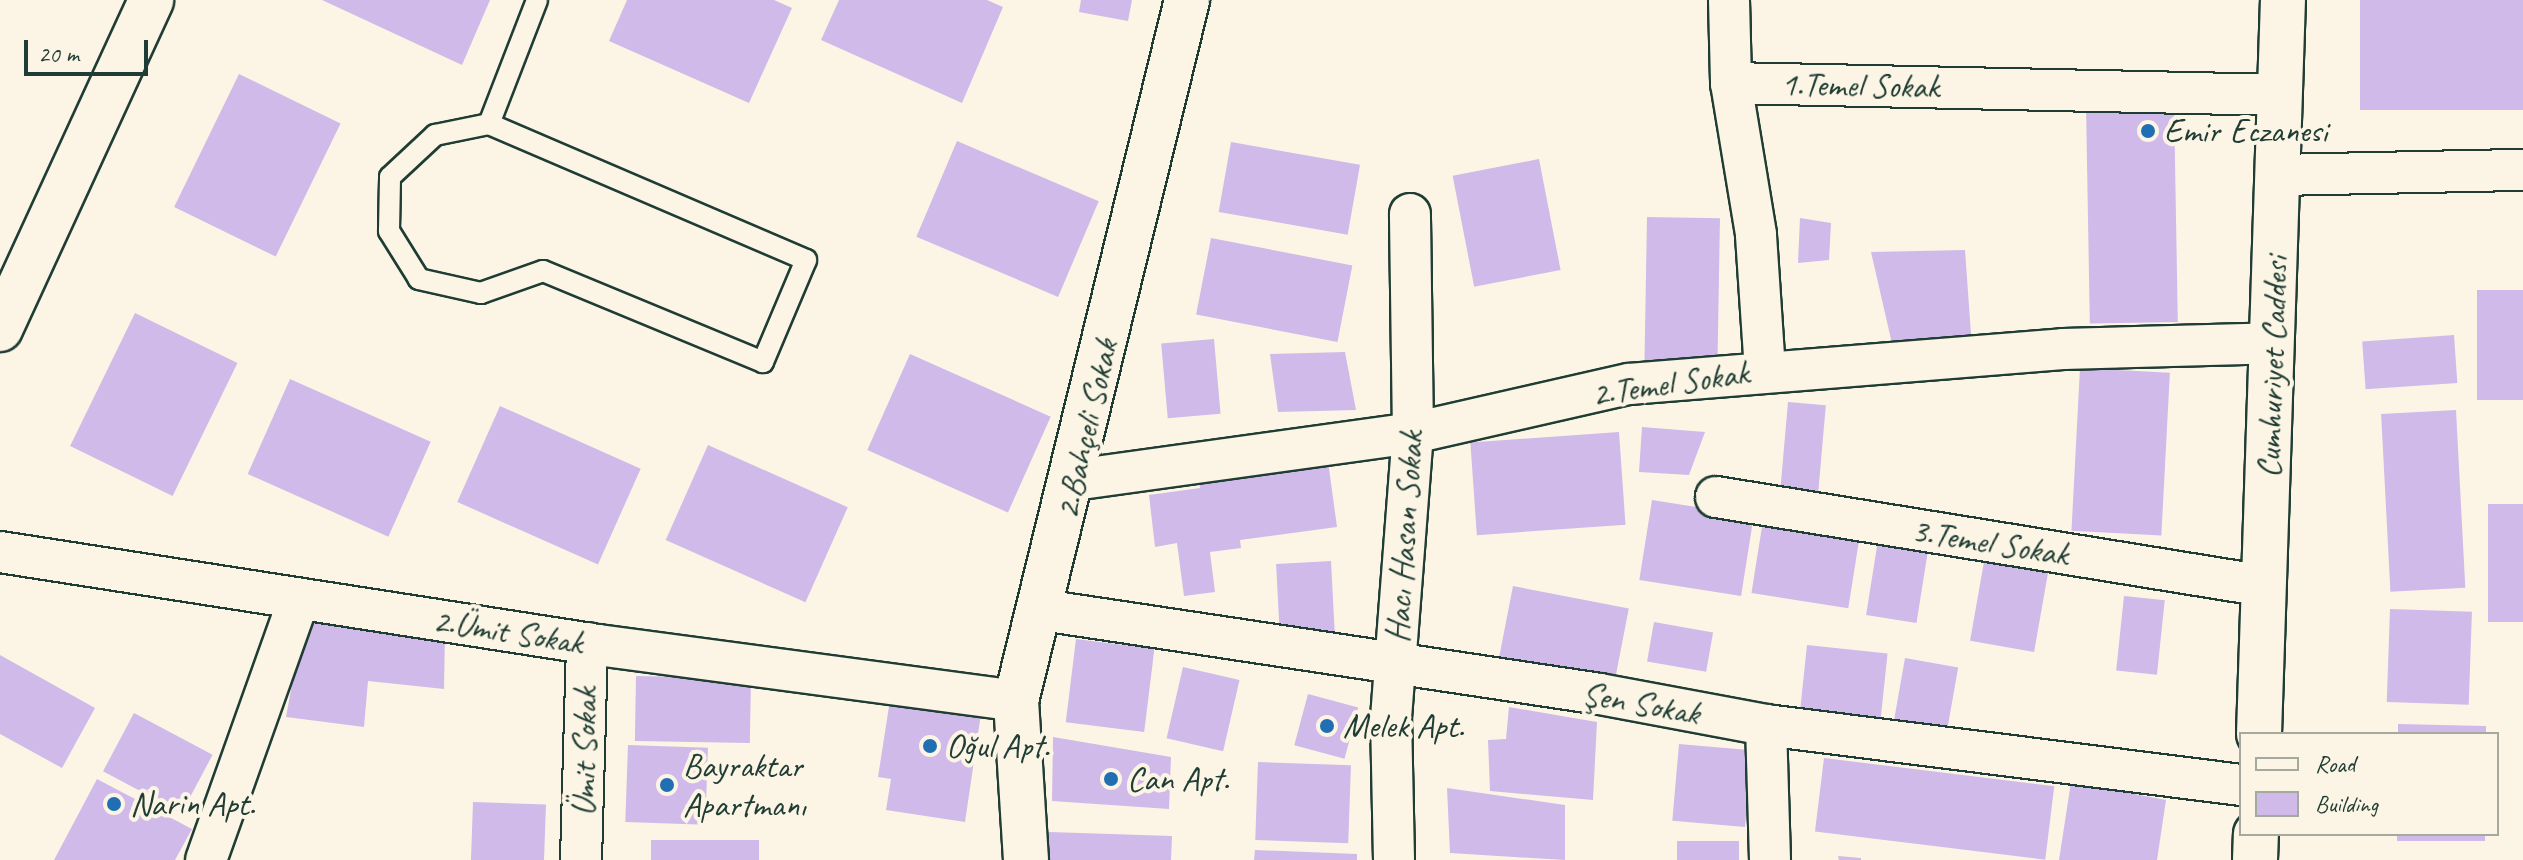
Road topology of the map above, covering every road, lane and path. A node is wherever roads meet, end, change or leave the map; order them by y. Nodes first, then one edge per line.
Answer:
1 (151, 0) edge
2 (537, 0) edge
3 (1187, 0) edge
4 (1729, 0) edge
5 (2283, 0) edge
6 (1731, 83) junction
7 (2280, 95) junction
8 (489, 124) junction
9 (2523, 170) edge
10 (2278, 175) junction
11 (1410, 214) dead end
12 (0, 329) edge
13 (2273, 343) junction
14 (1765, 371) junction
15 (1413, 433) junction
16 (1074, 480) junction
17 (1716, 497) dead end
18 (0, 552) edge
19 (2265, 586) junction
20 (299, 599) junction
21 (1042, 610) junction
22 (587, 643) junction
23 (1395, 663) junction
24 (1016, 701) junction
25 (1766, 725) junction
26 (2259, 732) edge
27 (2239, 785) edge
28 (2256, 836) edge
29 (206, 860) edge
30 (581, 860) edge
31 (1026, 860) edge
32 (1394, 860) edge
33 (1770, 860) edge
34 (2255, 860) edge

1 - 12 street
2 - 8 lane
3 - 16 street, 2.Bahçeli Sokak
4 - 6 street
5 - 7 street, Cumhuriyet Caddesi
6 - 7 street, 1.Temel Sokak
6 - 14 street, 1.Temel Sokak
7 - 10 street, Cumhuriyet Caddesi
8 - 8 lane
9 - 10 street
10 - 13 street, Cumhuriyet Caddesi
11 - 15 street, Hacı Hasan Sokak
13 - 14 street, 2.Temel Sokak
13 - 19 street, Cumhuriyet Caddesi
14 - 15 street, 2.Temel Sokak
15 - 16 street, 2.Temel Sokak
15 - 23 street, Hacı Hasan Sokak
16 - 21 street, 2.Bahçeli Sokak
17 - 19 street, 3.Temel Sokak
18 - 20 street, 2.Ümit Sokak
19 - 26 street, Cumhuriyet Caddesi
20 - 22 street, 2.Ümit Sokak
20 - 29 street
21 - 23 street, Şen Sokak
21 - 24 street, 2.Bahçeli Sokak
22 - 24 street, 2.Ümit Sokak
22 - 30 street, Ümit Sokak
23 - 25 street, Şen Sokak
23 - 32 street, Hacı Hasan Sokak
24 - 31 street, 2.Bahçeli Sokak
25 - 27 street, Şen Sokak
25 - 33 street
28 - 34 street

